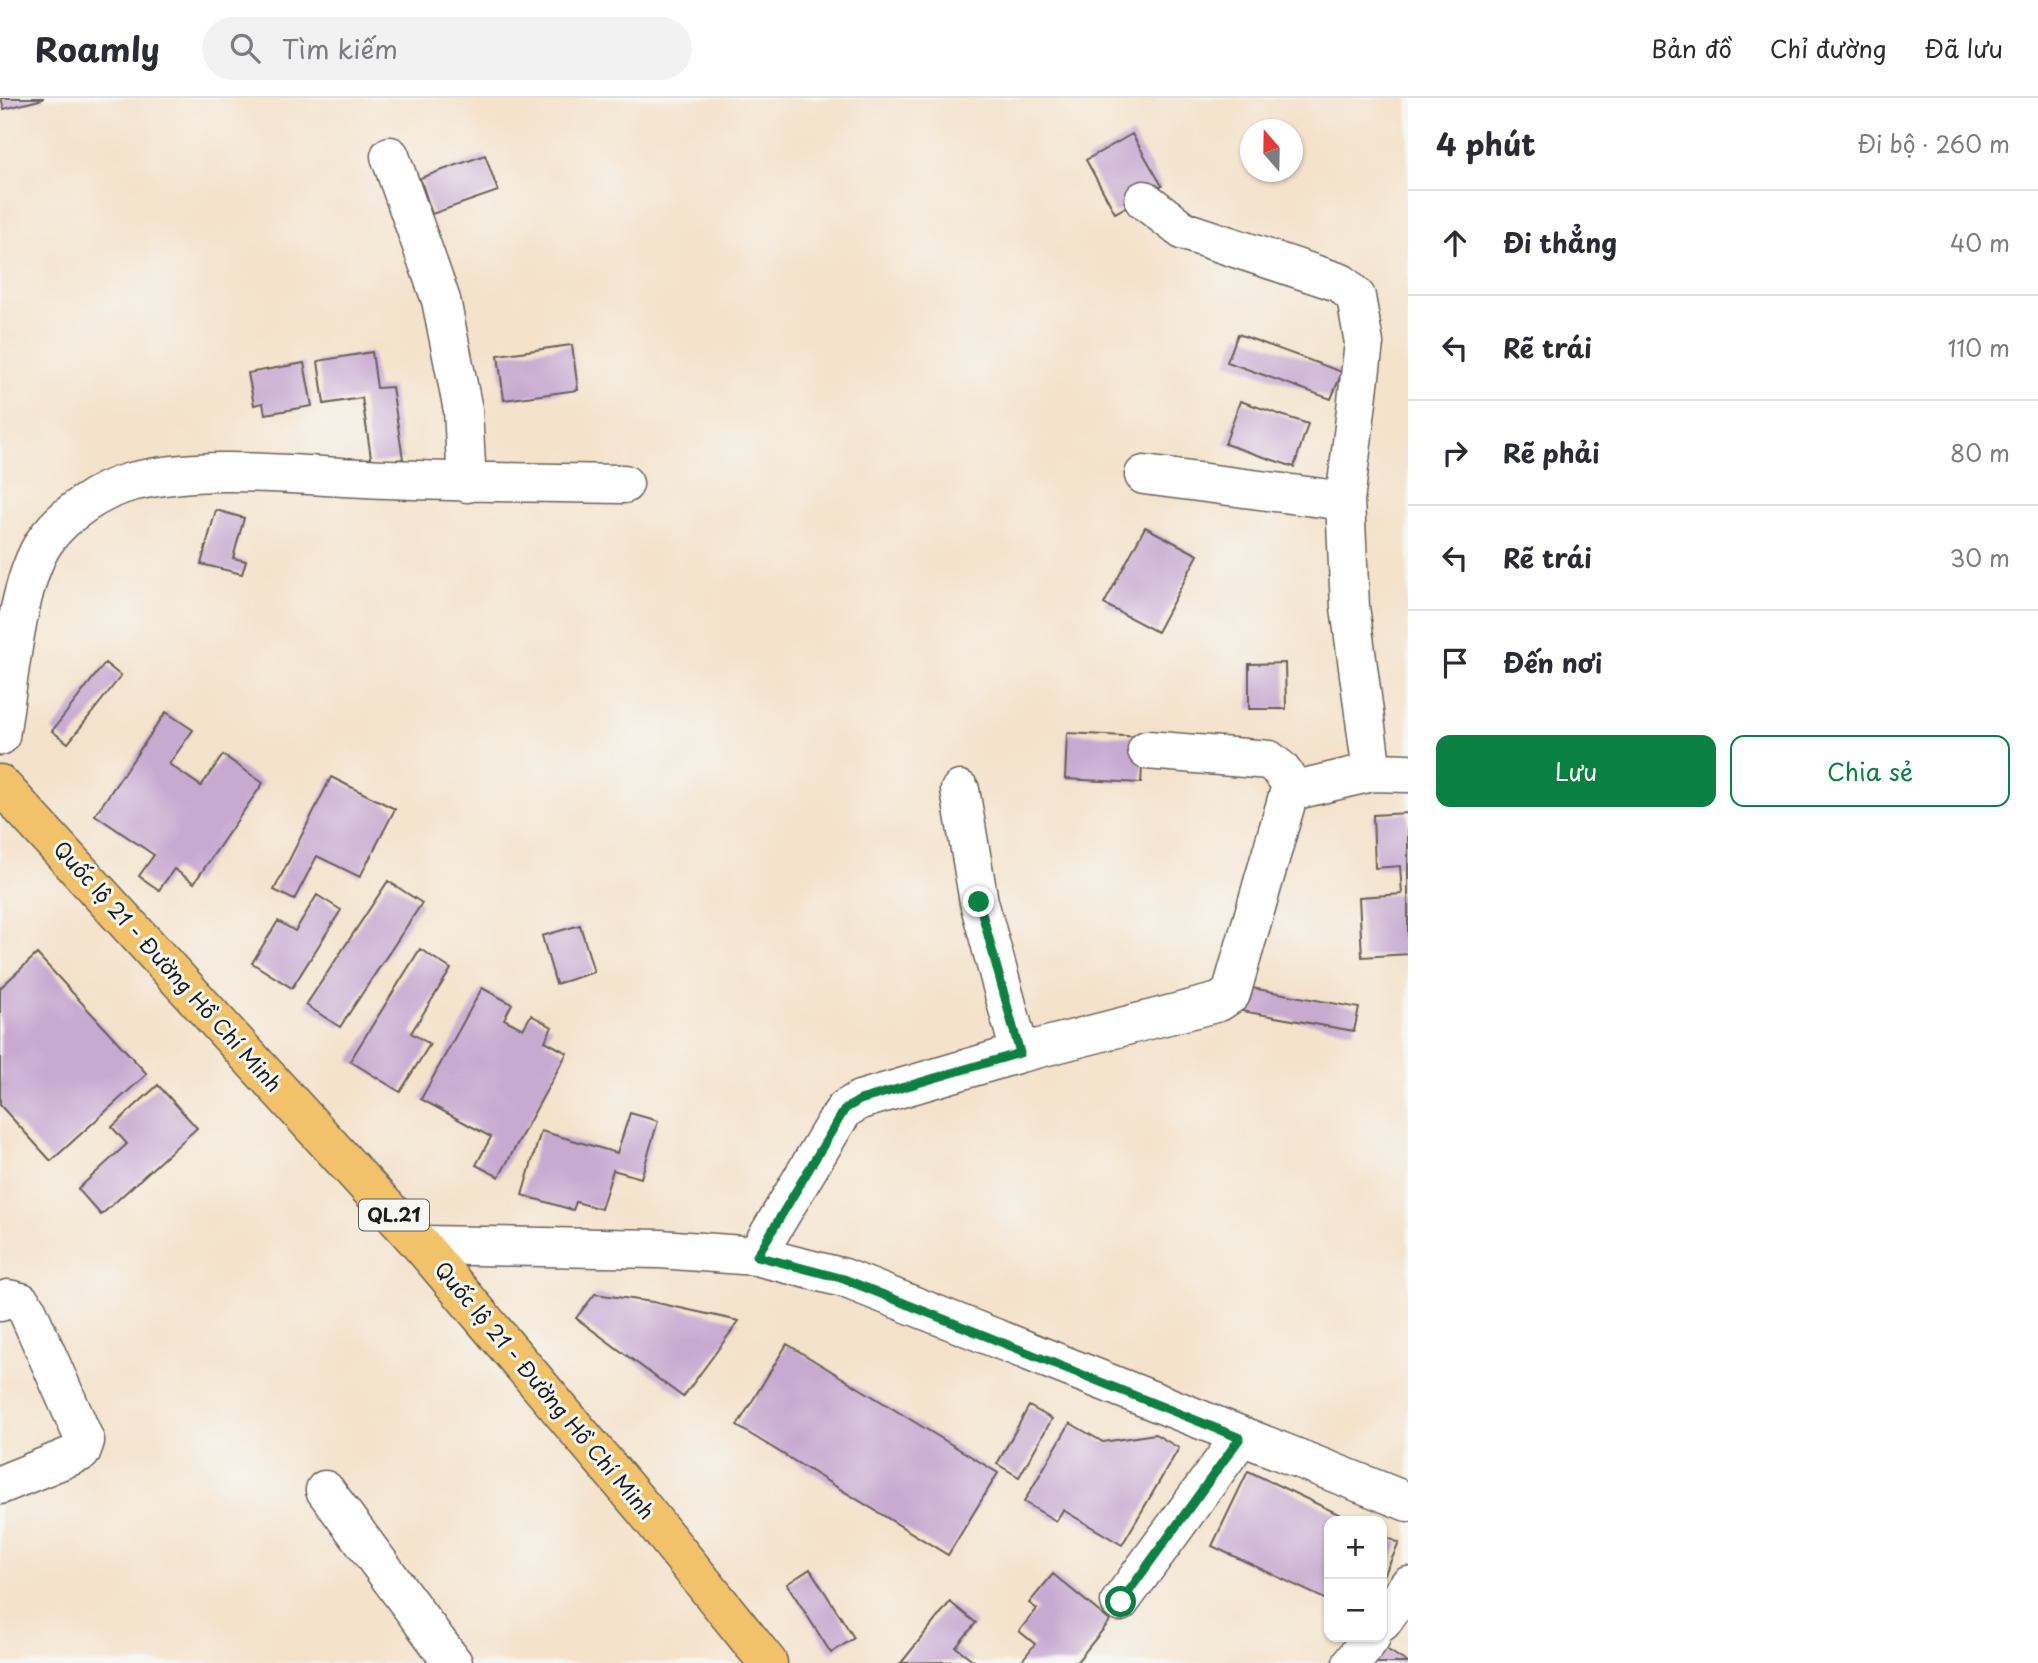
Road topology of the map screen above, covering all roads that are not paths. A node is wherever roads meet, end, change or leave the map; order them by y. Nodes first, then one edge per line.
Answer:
1 (390, 156) dead end
2 (1144, 200) dead end
3 (1144, 475) dead end
4 (467, 483) junction
5 (624, 484) dead end
6 (1345, 501) junction
7 (0, 736) edge
8 (1147, 750) dead end
9 (1390, 772) edge
10 (0, 784) edge
11 (960, 790) dead end
12 (1296, 790) junction
13 (1020, 1053) junction
14 (421, 1245) junction
15 (757, 1256) junction
16 (0, 1302) edge
17 (1240, 1438) junction
18 (0, 1485) edge
19 (325, 1489) dead end
20 (1408, 1502) edge
21 (1408, 1586) edge
22 (1121, 1602) dead end
23 (1387, 1615) edge
24 (1367, 1642) edge
25 (453, 1663) edge
26 (768, 1663) edge
27 (1352, 1663) edge

1 - 4 street
2 - 6 street
3 - 6 street
4 - 5 street
4 - 7 street
6 - 9 street
8 - 12 street
9 - 12 street
10 - 14 highway, Quốc lộ 21 - Đường Hồ Chí Minh / QL.21
11 - 13 street
12 - 13 street
13 - 15 street
14 - 15 street
14 - 26 highway, Quốc lộ 21 - Đường Hồ Chí Minh / QL.21
15 - 17 street
16 - 18 street
17 - 20 street
17 - 22 street
19 - 25 street
21 - 23 street
24 - 27 street

